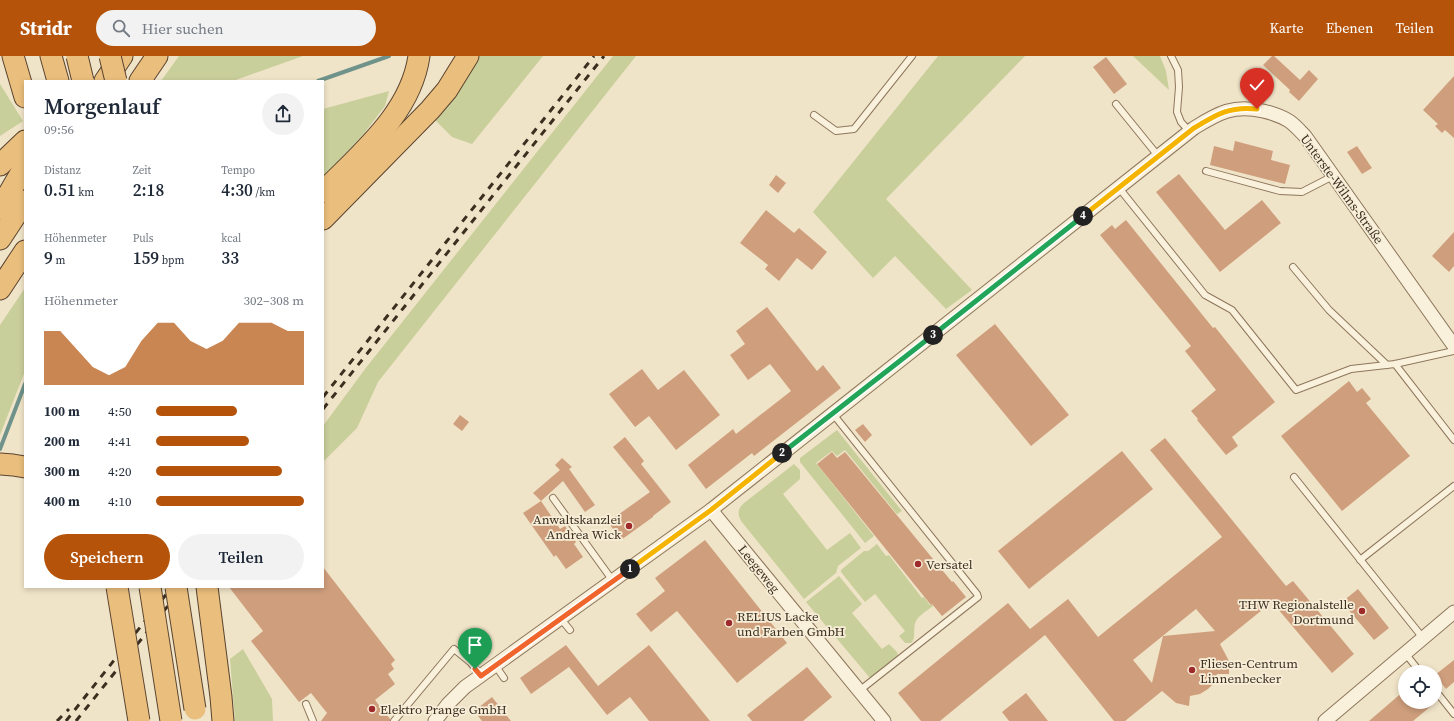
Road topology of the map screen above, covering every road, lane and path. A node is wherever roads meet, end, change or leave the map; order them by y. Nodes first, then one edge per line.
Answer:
1 (13, 56) edge
2 (21, 56) edge
3 (77, 56) edge
4 (90, 56) edge
5 (110, 56) edge
6 (122, 56) edge
7 (157, 56) edge
8 (419, 56) edge
9 (468, 56) edge
10 (912, 56) edge
11 (1171, 56) edge
12 (60, 73) edge
13 (28, 80) edge
14 (83, 80) edge
15 (106, 80) edge
16 (116, 80) edge
17 (141, 80) edge
18 (24, 94) edge
19 (1116, 104) dead end
20 (814, 116) dead end
21 (1190, 132) junction
22 (24, 142) edge
23 (1159, 156) junction
24 (0, 165) edge
25 (24, 168) edge
26 (1206, 171) dead end
27 (1333, 176) junction
28 (1118, 188) junction
29 (324, 191) edge
30 (24, 203) edge
31 (0, 209) edge
32 (324, 218) edge
33 (0, 239) edge
34 (24, 253) edge
35 (1293, 267) dead end
36 (0, 289) edge
37 (1454, 346) edge
38 (1454, 351) edge
39 (1395, 364) junction
40 (1386, 365) junction
41 (832, 414) junction
42 (1454, 440) edge
43 (0, 464) edge
44 (24, 467) edge
45 (1294, 477) dead end
46 (1454, 486) edge
47 (553, 498) dead end
48 (711, 510) junction
49 (1360, 560) junction
50 (613, 582) junction
51 (117, 588) edge
52 (150, 588) edge
53 (176, 588) edge
54 (207, 588) edge
55 (1454, 612) edge
56 (561, 618) junction
57 (570, 630) dead end
58 (1423, 638) junction
59 (1405, 653) junction
60 (495, 665) junction
61 (1414, 665) edge
62 (481, 676) junction
63 (504, 678) dead end
64 (860, 691) junction
65 (1442, 699) edge
66 (306, 704) dead end
67 (1454, 714) edge
68 (196, 715) edge
69 (140, 721) edge
70 (171, 721) edge
71 (223, 721) edge
72 (313, 721) edge
73 (394, 721) edge
74 (435, 721) edge
75 (884, 721) edge
76 (1325, 721) edge

1 - 18 highway
2 - 13 highway
3 - 14 highway, bridge
4 - 12 highway
5 - 16 highway, bridge
6 - 15 highway
7 - 17 highway
8 - 29 highway
9 - 32 highway
10 - 20 lane
11 - 21 lane
19 - 23 lane
21 - 23 street, Unterste-Wilms-Straße
21 - 27 street, Unterste-Wilms-Straße
22 - 24 highway
23 - 28 street, Unterste-Wilms-Straße
25 - 31 highway
26 - 27 lane
27 - 37 street, Unterste-Wilms-Straße
28 - 40 lane
28 - 41 street, Unterste-Wilms-Straße
30 - 33 highway
34 - 36 highway
35 - 40 lane
38 - 39 lane
39 - 40 lane
39 - 42 lane
41 - 48 street, Unterste-Wilms-Straße
41 - 64 lane
43 - 44 highway
45 - 49 lane
46 - 49 lane
47 - 50 lane
48 - 50 street, Unterste-Wilms-Straße
48 - 64 street, Leegeweg
49 - 58 lane
50 - 56 street, Unterste-Wilms-Straße
51 - 69 highway, bridge
52 - 70 highway, bridge
53 - 68 highway, bridge
54 - 71 highway
55 - 58 street
56 - 57 lane
56 - 60 street, Unterste-Wilms-Straße
58 - 59 street
59 - 61 lane
59 - 76 street
60 - 62 street, Unterste-Wilms-Straße
60 - 63 lane
62 - 73 lane
62 - 74 street, Unterste-Wilms-Straße
64 - 75 street, Leegeweg
65 - 67 lane
66 - 72 lane

